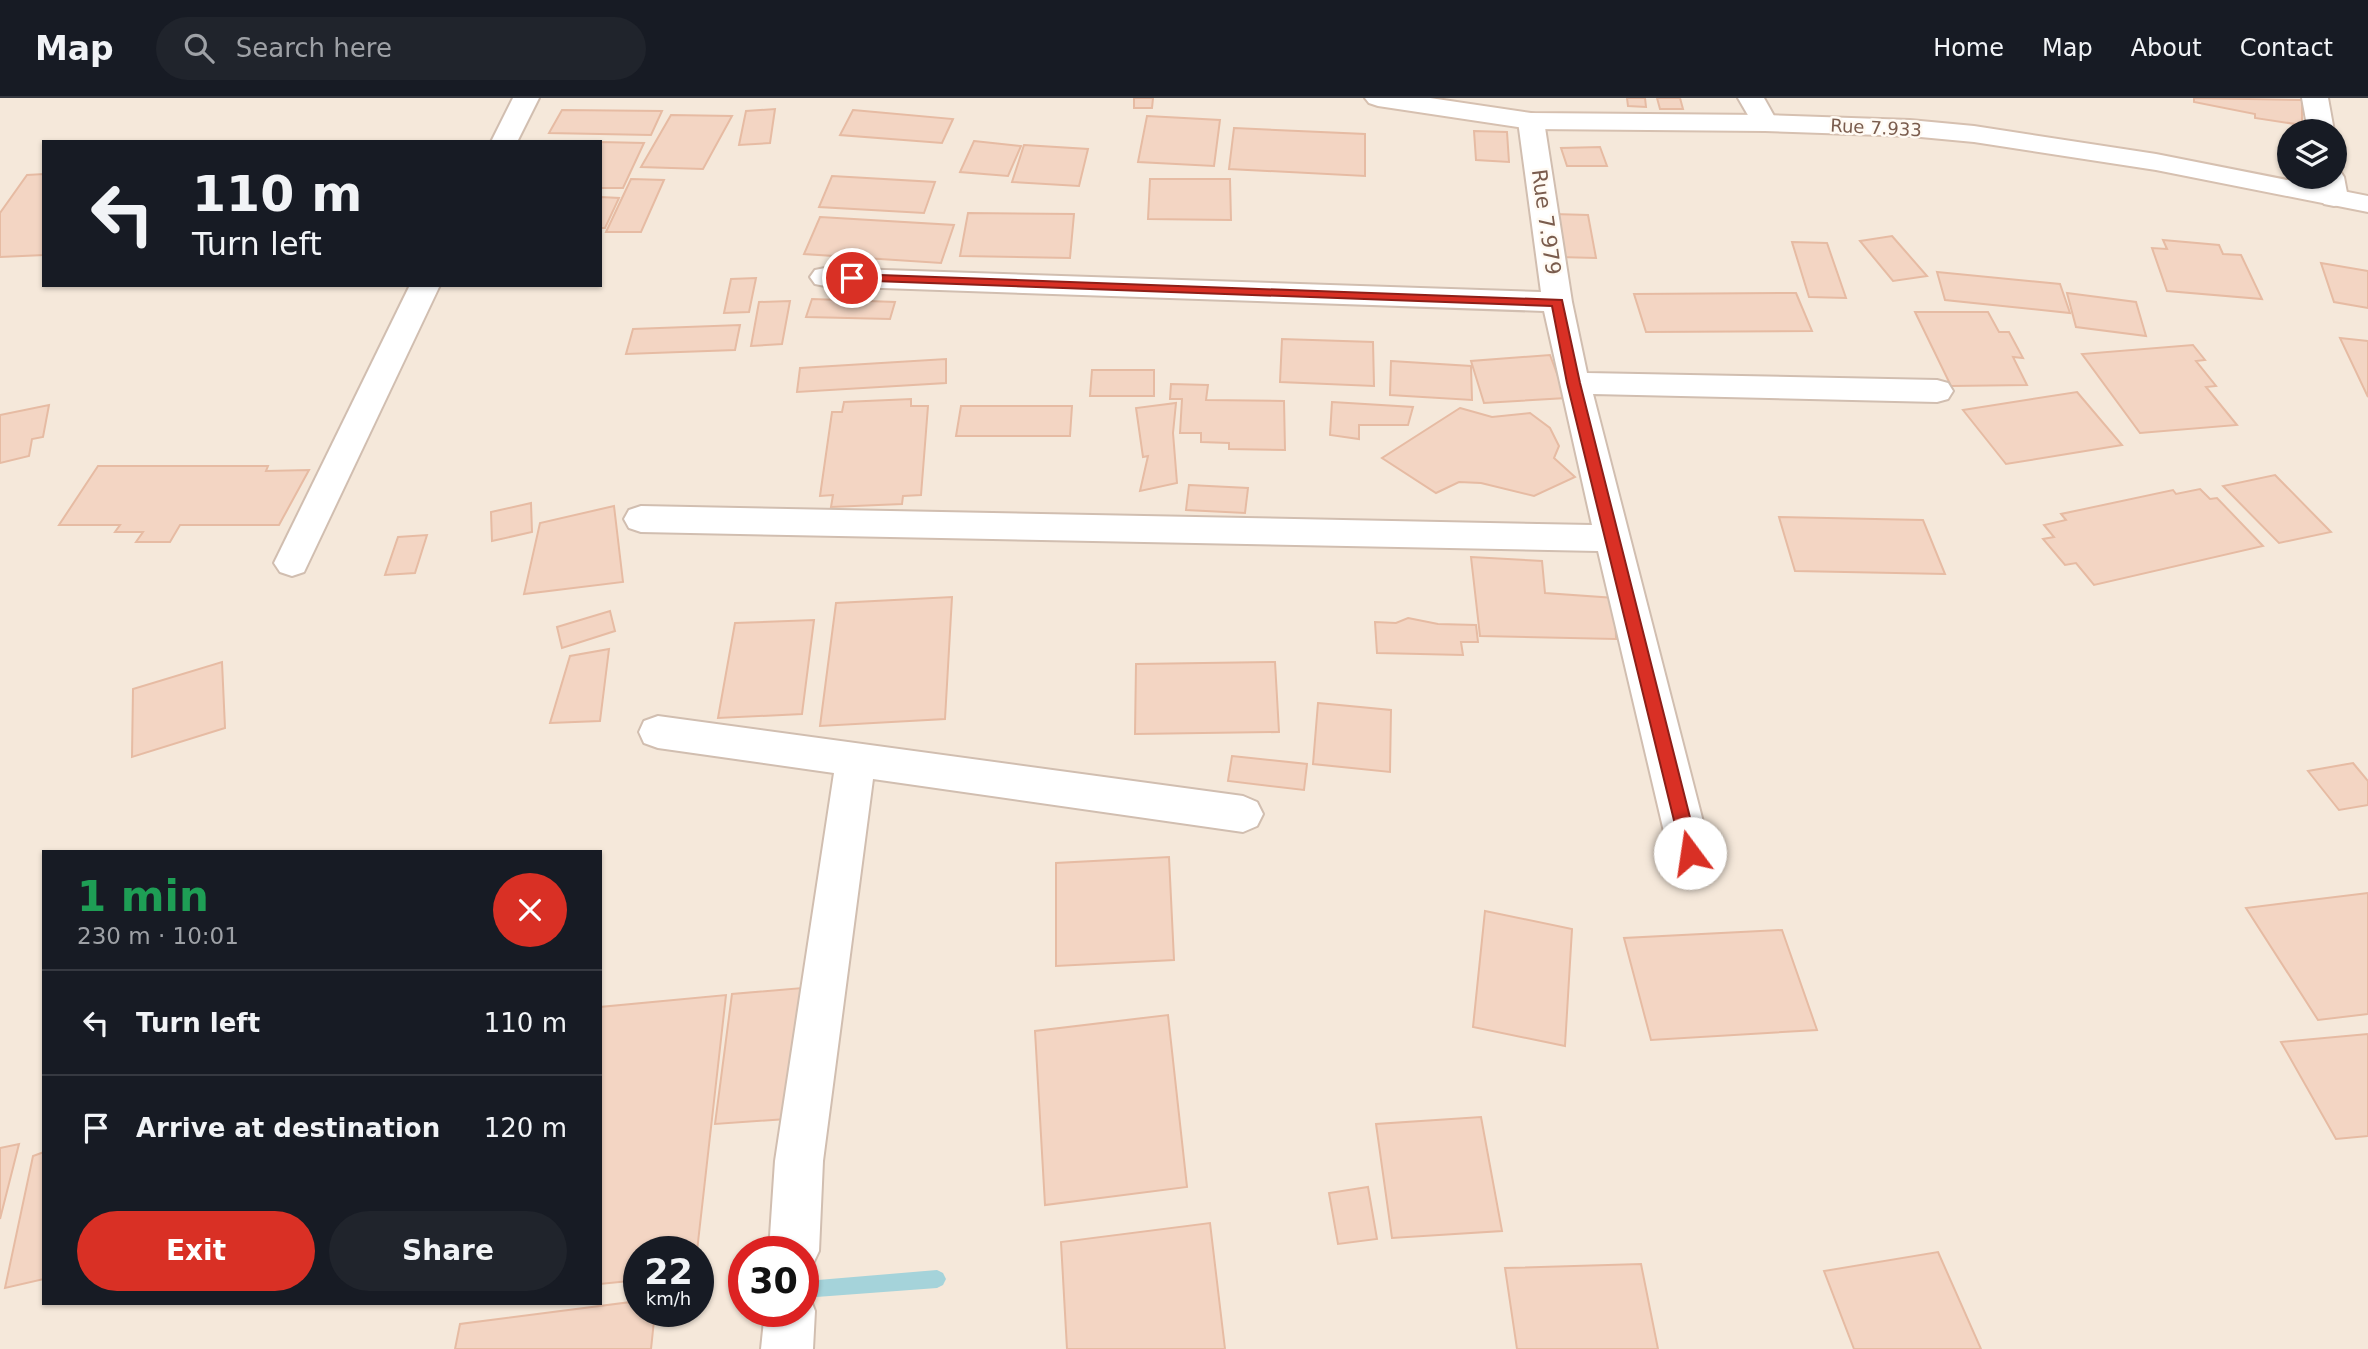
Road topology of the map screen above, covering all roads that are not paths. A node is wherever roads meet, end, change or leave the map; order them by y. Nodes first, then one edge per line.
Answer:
1 (526, 98) edge
2 (1378, 98) edge
3 (1751, 98) edge
4 (2315, 98) edge
5 (2319, 119) edge
6 (1531, 121) junction
7 (1765, 123) junction
8 (505, 140) edge
9 (2277, 179) edge
10 (2336, 189) edge
11 (2368, 204) edge
12 (825, 276) dead end
13 (424, 287) edge
14 (1558, 302) junction
15 (1574, 383) junction
16 (1937, 391) dead end
17 (641, 519) dead end
18 (1612, 538) junction
19 (292, 563) dead end
20 (658, 733) dead end
21 (856, 760) junction
22 (1243, 814) dead end
23 (1690, 853) dead end
24 (795, 1236) edge
25 (789, 1327) edge
26 (787, 1349) edge

1 - 8 street
2 - 6 street, Rue 7.933
3 - 7 street
4 - 5 street
6 - 7 street, Rue 7.933
6 - 14 street, Rue 7.979
7 - 9 street, Rue 7.933
10 - 11 street, Rue 7.933
12 - 14 street
13 - 19 street
14 - 15 street, Rue 7.979
15 - 16 street
15 - 18 street, Rue 7.979
17 - 18 street
18 - 23 street, Rue 7.979
20 - 21 street
21 - 22 street
21 - 24 street
25 - 26 street

